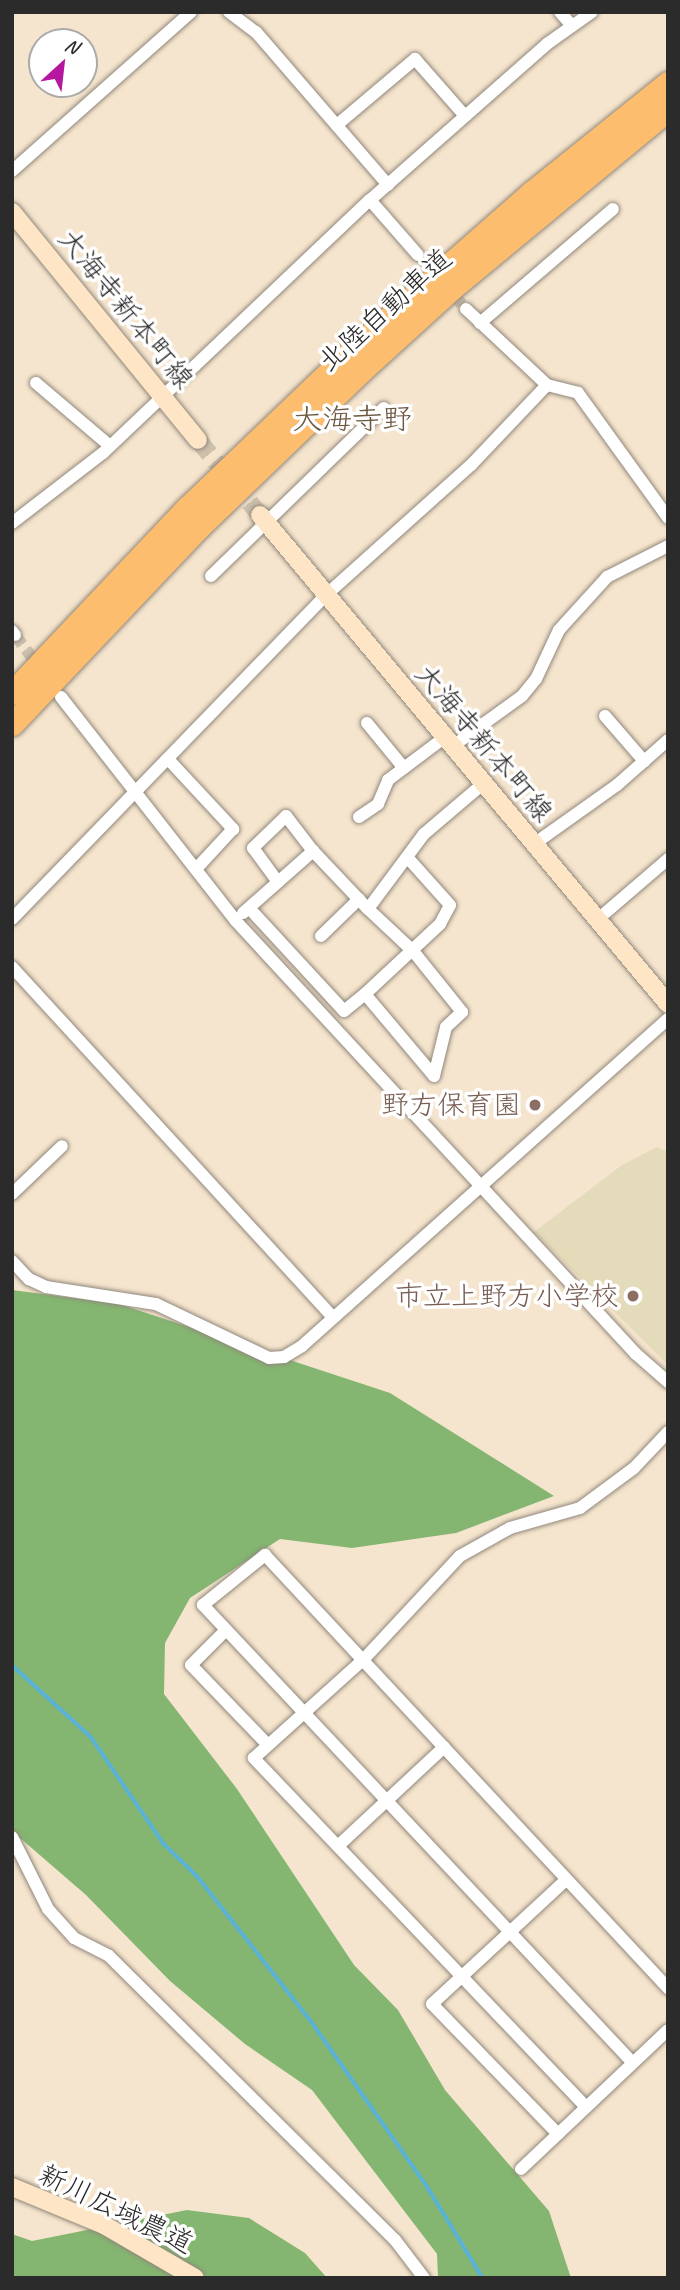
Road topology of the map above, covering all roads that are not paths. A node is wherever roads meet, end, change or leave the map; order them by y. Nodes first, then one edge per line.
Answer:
1 (191, 12) edge
2 (229, 12) edge
3 (560, 12) edge
4 (592, 12) edge
5 (572, 26) junction
6 (668, 83) edge
7 (668, 109) edge
8 (466, 116) junction
9 (338, 124) junction
10 (12, 171) edge
11 (388, 185) junction
12 (370, 200) junction
13 (613, 209) dead end
14 (12, 212) edge
15 (418, 255) tunnel mouth
16 (466, 309) tunnel mouth
17 (480, 323) junction
18 (36, 383) dead end
19 (547, 385) junction
20 (162, 394) junction
21 (384, 408) dead end
22 (198, 440) tunnel mouth
23 (110, 446) junction
24 (262, 518) junction
25 (668, 518) edge
26 (12, 523) edge
27 (668, 545) edge
28 (211, 576) dead end
29 (326, 595) junction
30 (12, 693) edge
31 (61, 697) dead end
32 (605, 716) dead end
33 (367, 723) dead end
34 (12, 724) edge
35 (668, 740) edge
36 (449, 742) junction
37 (167, 759) junction
38 (644, 761) junction
39 (404, 768) junction
40 (484, 783) junction
41 (137, 791) junction
42 (359, 817) dead end
43 (534, 844) junction
44 (313, 851) junction
45 (407, 857) junction
46 (668, 859) edge
47 (196, 869) junction
48 (278, 882) junction
49 (363, 904) junction
50 (249, 908) junction
51 (12, 919) edge
52 (235, 920) junction
53 (597, 920) junction
54 (321, 936) dead end
55 (414, 952) junction
56 (12, 967) edge
57 (365, 994) junction
58 (668, 1004) edge
59 (668, 1020) edge
60 (62, 1146) dead end
61 (479, 1185) junction
62 (12, 1194) edge
63 (12, 1261) edge
64 (333, 1317) junction
65 (668, 1382) edge
66 (665, 1441) edge
67 (225, 1631) junction
68 (363, 1660) junction
69 (304, 1713) junction
70 (267, 1744) junction
71 (444, 1747) junction
72 (385, 1801) junction
73 (13, 1838) edge
74 (338, 1846) junction
75 (566, 1880) junction
76 (510, 1934) junction
77 (462, 1977) junction
78 (668, 1988) edge
79 (668, 2031) edge
80 (632, 2062) junction
81 (586, 2107) junction
82 (558, 2134) junction
83 (521, 2169) dead end
84 (12, 2187) edge
85 (195, 2278) edge
86 (424, 2278) edge

1 - 10 street
2 - 9 street
3 - 5 street
4 - 5 street
5 - 8 street
6 - 30 highway, 北陸自動車道
7 - 34 highway, 北陸自動車道
8 - 9 street
8 - 11 street
9 - 11 street
11 - 12 street
12 - 15 street
12 - 20 street
13 - 17 street
14 - 20 main road, 大海寺新本町線
16 - 17 street
17 - 19 street
18 - 23 street
19 - 25 street
19 - 29 street
20 - 22 main road, 大海寺新本町線
20 - 23 street
21 - 24 street
23 - 26 street
24 - 28 street
24 - 29 main road, 大海寺新本町線
27 - 36 street
29 - 36 main road, 大海寺新本町線
29 - 37 street
31 - 41 street
32 - 38 street
33 - 39 street
35 - 38 street
36 - 39 street
36 - 40 main road, 大海寺新本町線
37 - 41 street
37 - 47 street
38 - 43 street
39 - 42 street
40 - 43 main road, 大海寺新本町線
40 - 45 street
41 - 47 street
41 - 51 street
43 - 53 main road, 大海寺新本町線
44 - 48 street
44 - 48 street
44 - 49 street
45 - 49 street
45 - 55 street
46 - 53 street
47 - 52 street
48 - 50 street
49 - 54 street
49 - 55 street
50 - 52 street
50 - 57 street
52 - 61 street
53 - 58 main road, 大海寺新本町線
55 - 57 street
55 - 57 street
56 - 64 street
59 - 61 street
60 - 62 street
61 - 64 street
61 - 65 street
63 - 64 street
66 - 68 street
67 - 68 street
67 - 69 street
67 - 70 street
68 - 69 street
68 - 71 street
69 - 70 street
69 - 72 street
70 - 74 street
71 - 72 street
71 - 75 street
72 - 74 street
72 - 76 street
73 - 86 street
74 - 77 street
75 - 76 street
75 - 78 street
76 - 77 street
76 - 80 street
77 - 81 street
77 - 82 street
79 - 80 street
80 - 81 street
81 - 82 street
82 - 83 street
84 - 85 main road, 新川広域農道

